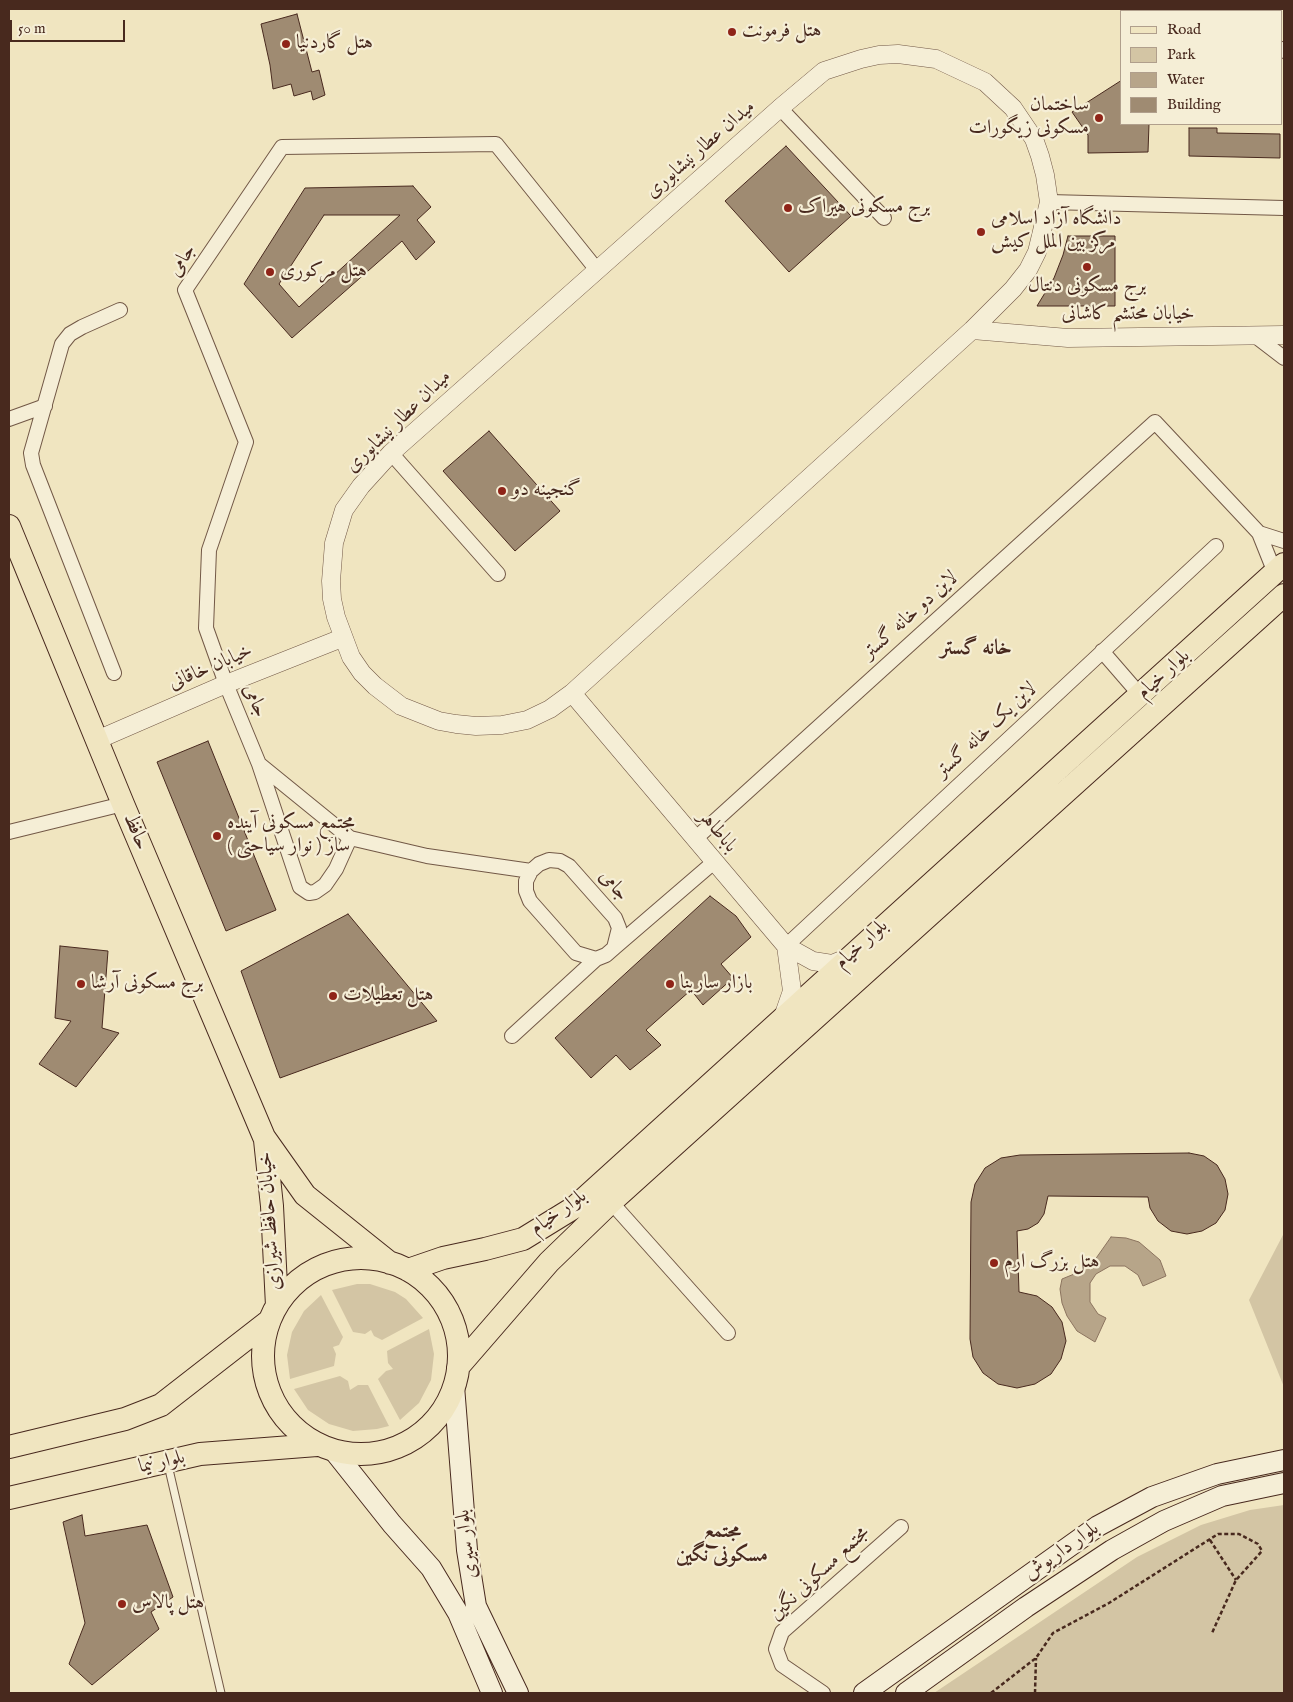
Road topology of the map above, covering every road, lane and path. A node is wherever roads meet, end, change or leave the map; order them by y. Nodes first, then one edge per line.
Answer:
1 (780, 108) junction
2 (1049, 202) junction
3 (1284, 208) edge
4 (884, 218) dead end
5 (596, 270) junction
6 (120, 310) dead end
7 (972, 330) junction
8 (1254, 335) junction
9 (1284, 335) edge
10 (1284, 358) edge
11 (45, 406) junction
12 (9, 419) edge
13 (391, 453) junction
14 (9, 526) edge
15 (1259, 533) junction
16 (1284, 541) edge
17 (1216, 546) dead end
18 (1280, 569) edge
19 (498, 574) dead end
20 (1284, 595) edge
21 (342, 638) junction
22 (1102, 651) junction
23 (114, 673) dead end
24 (226, 684) junction
25 (572, 693) junction
26 (1141, 696) junction
27 (97, 740) junction
28 (259, 764) junction
29 (123, 804) junction
30 (9, 832) edge
31 (350, 838) junction
32 (695, 839) junction
33 (714, 862) junction
34 (531, 871) junction
35 (786, 946) junction
36 (614, 948) junction
37 (850, 956) junction
38 (596, 959) junction
39 (783, 1017) junction
40 (512, 1036) dead end
41 (264, 1137) junction
42 (611, 1202) junction
43 (399, 1266) junction
44 (273, 1314) junction
45 (728, 1333) dead end
46 (456, 1376) junction
47 (9, 1447) edge
48 (326, 1448) junction
49 (1284, 1460) edge
50 (167, 1462) junction
51 (1284, 1483) edge
52 (9, 1498) edge
53 (900, 1527) dead end
54 (1210, 1540) junction
55 (1236, 1580) junction
56 (1212, 1633) dead end
57 (1036, 1658) junction
58 (221, 1693) edge
59 (492, 1693) edge
60 (518, 1693) edge
61 (823, 1693) edge
62 (864, 1693) edge
63 (906, 1693) edge
64 (991, 1693) edge
65 (1035, 1693) edge

1 - 2 street, میدان عطار نیشابوری
1 - 4 street
1 - 5 street, میدان عطار نیشابوری
2 - 3 street
2 - 7 street, میدان عطار نیشابوری
5 - 13 street, میدان عطار نیشابوری
5 - 24 street, جامی
6 - 11 street
7 - 8 street, خیابان محتشم کاشانی
7 - 25 street, میدان عطار نیشابوری
8 - 9 street, خیابان محتشم کاشانی
8 - 10 street
11 - 12 street
11 - 23 street
13 - 19 street
13 - 21 street, میدان عطار نیشابوری
14 - 27 main road, حافظ
15 - 16 street
15 - 18 street
15 - 32 street, لاین دو خانه گستر
17 - 22 street, لاین یک خانه گستر
18 - 26 main road, بلوار خیام
20 - 42 main road, بلوار خیام
21 - 24 street, خیابان خاقانی
21 - 25 street, میدان عطار نیشابوری
22 - 26 street
22 - 35 street, لاین یک خانه گستر
24 - 27 street, خیابان خاقانی
24 - 28 street, جامی
25 - 32 street, باباطاهر
26 - 37 main road, بلوار خیام
27 - 29 main road, حافظ
28 - 31 street, جامی
28 - 31 street, جامی
29 - 30 street
29 - 41 main road, حافظ
31 - 34 street, جامی
32 - 33 street, باباطاهر
33 - 35 street, باباطاهر
33 - 36 street, جامی
34 - 36 street, جامی
34 - 38 street
35 - 37 street, باباطاهر
35 - 39 street
36 - 38 street, جامی
37 - 39 main road, بلوار خیام
38 - 40 street, جامی
39 - 43 main road, بلوار خیام
41 - 43 main road, خیابان حافظ شیرازی
41 - 44 main road, خیابان حافظ شیرازی
42 - 45 street
42 - 46 main road, بلوار خیام
43 - 44 main road
43 - 46 main road, خیابان حافظ شیرازی
44 - 47 main road
44 - 48 main road
46 - 48 main road, بلوار نیما
46 - 60 main road, بلوار سیری
48 - 50 main road, بلوار نیما
48 - 59 main road, بلوار سیری
49 - 62 main road, بلوار داریوش
50 - 52 main road, بلوار نیما
50 - 58 lane
51 - 63 main road, بلوار داریوش
53 - 61 street, مجتمع مسکونی نگین
54 - 55 path
54 - 55 path
54 - 57 path
55 - 56 path
57 - 64 path
57 - 65 path

